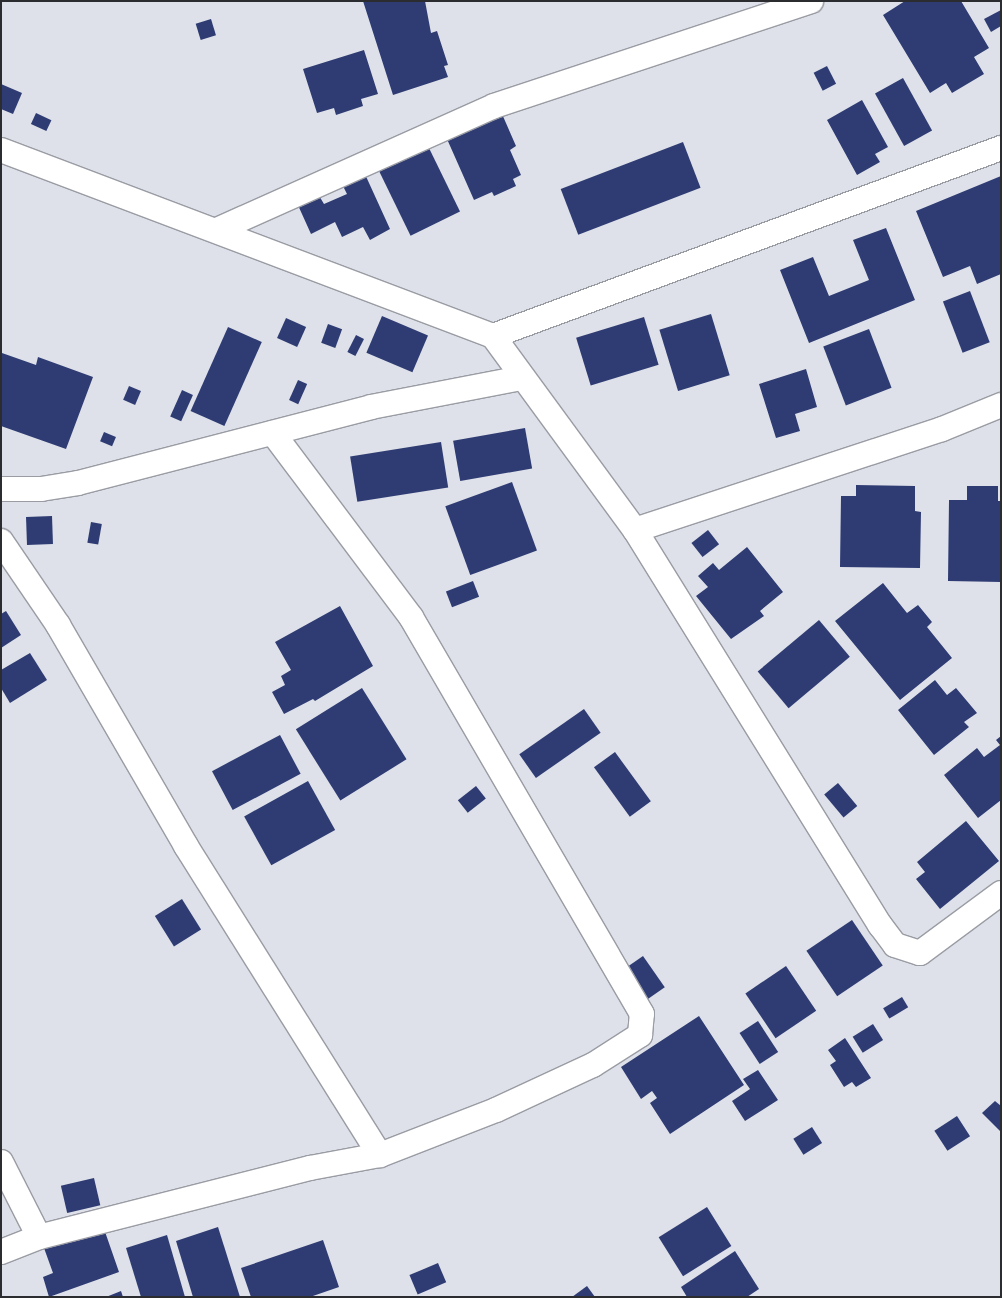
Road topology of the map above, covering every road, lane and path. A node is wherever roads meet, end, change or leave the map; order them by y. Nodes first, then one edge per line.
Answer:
1 (811, 1) edge
2 (1001, 148) edge
3 (1, 150) edge
4 (217, 230) junction
5 (493, 336) junction
6 (521, 378) junction
7 (1001, 405) edge
8 (273, 433) junction
9 (1, 489) edge
10 (635, 530) junction
11 (1, 541) edge
12 (1001, 893) edge
13 (380, 1155) junction
14 (1, 1162) edge
15 (39, 1237) junction
16 (1, 1252) edge

1 - 4 street
2 - 5 street
3 - 4 street
4 - 5 street
5 - 6 street
6 - 8 street
6 - 10 street
7 - 10 street
8 - 9 street
8 - 13 street
10 - 12 street
11 - 13 street
13 - 15 street
14 - 15 street
15 - 16 street

